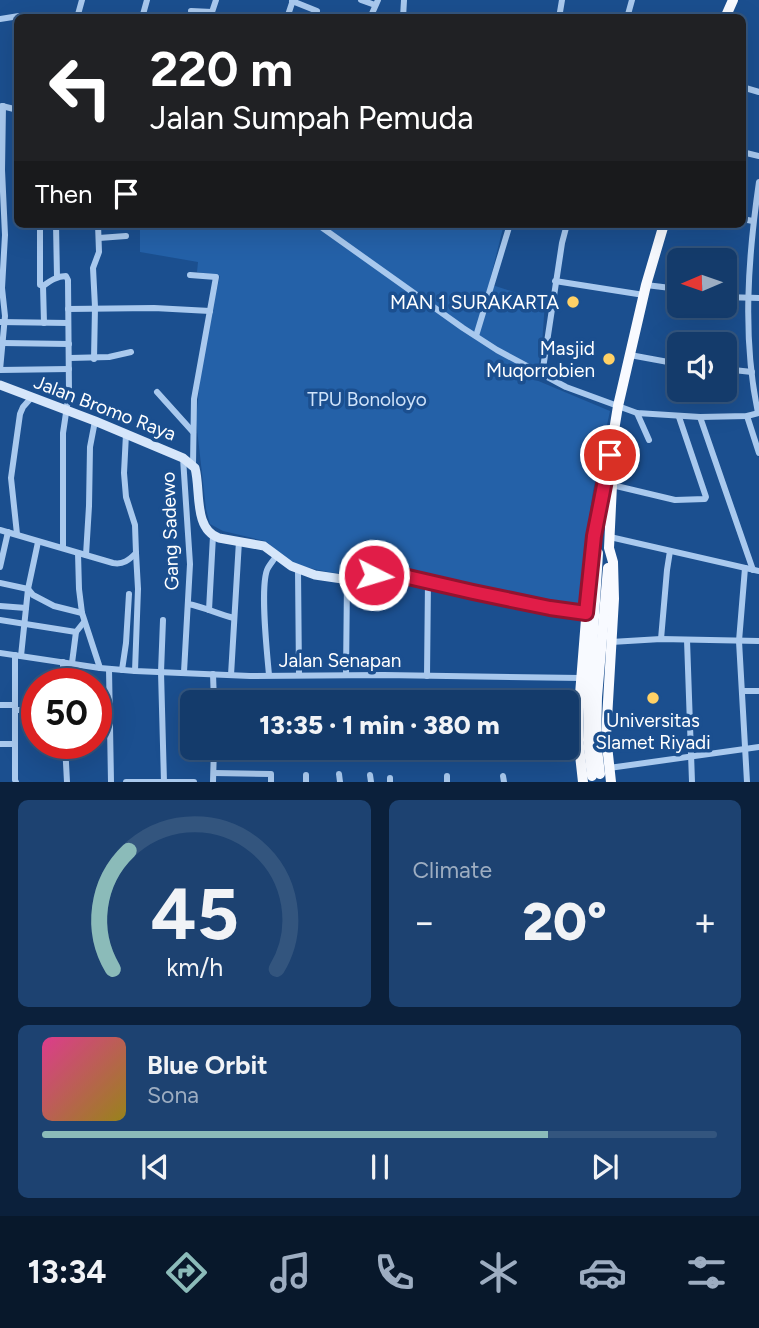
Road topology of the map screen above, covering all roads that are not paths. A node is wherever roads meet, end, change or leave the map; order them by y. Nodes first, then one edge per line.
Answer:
1 (293, 0) edge
2 (361, 0) edge
3 (377, 2) edge
4 (191, 11) dead end
5 (317, 11) dead end
6 (206, 14) edge
7 (1, 105) edge
8 (759, 182) edge
9 (746, 220) edge
10 (753, 221) junction
11 (40, 228) edge
12 (56, 228) edge
13 (98, 228) edge
14 (323, 228) edge
15 (509, 228) edge
16 (566, 228) edge
17 (663, 228) edge
18 (126, 236) dead end
19 (99, 238) junction
20 (190, 275) dead end
21 (57, 277) junction
22 (555, 281) junction
23 (43, 286) junction
24 (667, 289) edge
25 (645, 290) junction
26 (737, 298) edge
27 (759, 298) edge
28 (747, 299) junction
29 (2, 301) edge
30 (95, 307) junction
31 (68, 309) junction
32 (210, 311) junction
33 (3, 322) edge
34 (44, 323) junction
35 (68, 323) junction
36 (476, 336) junction
37 (3, 343) junction
38 (69, 344) junction
39 (131, 352) dead end
40 (630, 355) junction
41 (70, 358) junction
42 (94, 359) junction
43 (667, 362) edge
44 (69, 369) junction
45 (0, 370) edge
46 (737, 370) edge
47 (752, 372) junction
48 (542, 375) junction
49 (0, 385) edge
50 (157, 392) dead end
51 (31, 397) junction
52 (618, 406) junction
53 (68, 410) junction
54 (637, 413) junction
55 (758, 413) edge
56 (747, 416) junction
57 (679, 417) junction
58 (700, 417) junction
59 (95, 421) junction
60 (193, 432) junction
61 (126, 433) junction
62 (649, 440) dead end
63 (759, 453) edge
64 (610, 455) junction
65 (183, 458) junction
66 (193, 465) junction
67 (612, 485) junction
68 (598, 526) junction
69 (0, 530) edge
70 (8, 532) junction
71 (17, 534) junction
72 (213, 536) junction
73 (239, 541) junction
74 (38, 542) junction
75 (610, 543) junction
76 (62, 547) junction
77 (670, 551) junction
78 (136, 552) junction
79 (78, 553) junction
80 (86, 555) junction
81 (276, 556) junction
82 (0, 567) edge
83 (745, 568) junction
84 (298, 570) junction
85 (756, 570) edge
86 (346, 580) junction
87 (428, 581) junction
88 (0, 583) edge
89 (28, 589) junction
90 (129, 594) dead end
91 (188, 604) junction
92 (0, 606) edge
93 (26, 608) junction
94 (208, 610) junction
95 (82, 613) junction
96 (586, 613) junction
97 (234, 618) junction
98 (0, 620) edge
99 (163, 620) dead end
100 (84, 622) junction
101 (24, 623) junction
102 (76, 632) junction
103 (661, 639) junction
104 (687, 640) junction
105 (739, 640) junction
106 (759, 641) edge
107 (611, 642) junction
108 (0, 653) edge
109 (18, 655) junction
110 (62, 662) junction
111 (72, 663) junction
112 (63, 668) edge
113 (100, 668) joint
114 (112, 669) edge
115 (122, 670) junction
116 (135, 671) junction
117 (161, 672) junction
118 (184, 672) junction
119 (213, 674) junction
120 (231, 675) junction
121 (269, 675) junction
122 (299, 675) junction
123 (346, 675) junction
124 (427, 676) junction
125 (581, 678) junction
126 (214, 690) edge
127 (741, 691) junction
128 (759, 691) edge
129 (0, 705) edge
130 (15, 707) junction
131 (21, 708) edge
132 (0, 744) edge
133 (15, 744) junction
134 (759, 747) edge
135 (745, 749) junction
136 (692, 757) junction
137 (65, 759) edge
138 (111, 759) edge
139 (214, 760) edge
140 (214, 773) junction
141 (596, 775) edge
142 (16, 782) edge
143 (66, 782) edge
144 (111, 782) edge
145 (126, 782) edge
146 (163, 782) edge
147 (194, 782) edge
148 (214, 782) edge
149 (271, 782) edge
150 (611, 782) edge
151 (692, 782) edge
152 (747, 782) edge

1 - 5 street
2 - 3 street
4 - 6 street
7 - 29 street
8 - 10 street
9 - 10 street
10 - 28 street
11 - 23 street
12 - 21 street
13 - 19 street
14 - 36 street
15 - 36 street
16 - 22 street
17 - 25 highway
18 - 19 street
19 - 30 street
20 - 32 street
21 - 23 street
21 - 31 street
22 - 25 street
22 - 48 street
23 - 34 street
24 - 25 street
25 - 40 highway
26 - 28 street
27 - 28 street
28 - 47 street
29 - 33 street
30 - 31 street
30 - 32 street
30 - 42 street
31 - 35 street
32 - 60 street
33 - 34 street
33 - 37 street
34 - 35 street
35 - 38 street
36 - 48 street
37 - 38 street
37 - 45 street
38 - 41 street
39 - 42 street
40 - 43 street
40 - 52 highway
41 - 42 street
41 - 44 street
44 - 45 street
44 - 53 street
46 - 47 street
47 - 55 street
48 - 52 street
49 - 51 main road, Jalan Bromo Raya
50 - 60 street
51 - 53 main road, Jalan Bromo Raya
51 - 71 street
52 - 54 street
52 - 64 highway
53 - 59 main road, Jalan Bromo Raya
53 - 76 street
54 - 57 street
54 - 62 street
55 - 56 street
56 - 58 street
56 - 63 street
57 - 58 street
57 - 67 street
58 - 85 street
59 - 61 main road, Jalan Bromo Raya
59 - 80 street
60 - 66 street
61 - 65 main road, Jalan Bromo Raya
61 - 78 street
64 - 67 highway
64 - 68 highway
65 - 66 main road, Jalan Bromo Raya
65 - 91 street, Gang Sadewo
66 - 72 main road
67 - 75 highway
68 - 96 highway
68 - 141 highway
69 - 70 street
70 - 71 street
70 - 82 street
71 - 74 street
72 - 73 main road
72 - 94 street
73 - 81 main road
73 - 97 street
74 - 76 street
74 - 89 street
75 - 77 street
75 - 107 highway
75 - 141 highway
76 - 79 street
77 - 83 street
77 - 103 street
78 - 80 street
78 - 116 street
79 - 80 street
79 - 95 street
81 - 84 main road
81 - 121 street
83 - 85 street
83 - 105 street
84 - 86 main road
84 - 122 street
86 - 87 main road
86 - 123 street
87 - 96 main road
87 - 124 street
88 - 89 street
89 - 93 street
89 - 95 street
90 - 115 street
91 - 94 street
91 - 118 street, Gang Sadewo
92 - 93 street
93 - 101 street
94 - 97 street
95 - 100 street
96 - 125 highway
97 - 120 street
98 - 101 street
99 - 117 street
100 - 102 street
100 - 113 street
101 - 102 street
101 - 109 street
102 - 111 street
103 - 104 street
103 - 107 street
104 - 105 street
104 - 136 street
105 - 106 street
105 - 127 street
107 - 141 highway
108 - 109 street, Jalan Senapan
109 - 110 street, Jalan Senapan
109 - 130 street
110 - 111 street, Jalan Senapan
110 - 112 street
111 - 113 street, Jalan Senapan
114 - 115 street, Jalan Senapan
115 - 116 street, Jalan Senapan
116 - 117 street, Jalan Senapan
117 - 118 street, Jalan Senapan
117 - 146 street
118 - 119 street, Jalan Senapan
119 - 120 street, Jalan Senapan
119 - 126 street
120 - 121 street, Jalan Senapan
121 - 122 street, Jalan Senapan
122 - 123 street, Jalan Senapan
123 - 124 street, Jalan Senapan
124 - 125 street, Jalan Senapan
125 - 141 highway
127 - 128 street
127 - 135 street
129 - 130 street
130 - 131 street
130 - 133 street
132 - 133 street
133 - 142 street
134 - 135 street
135 - 136 street
135 - 152 street
136 - 141 street
136 - 151 street
137 - 143 street
138 - 144 street
139 - 140 street
140 - 148 street
140 - 149 street
141 - 150 highway
145 - 146 street
146 - 147 street

